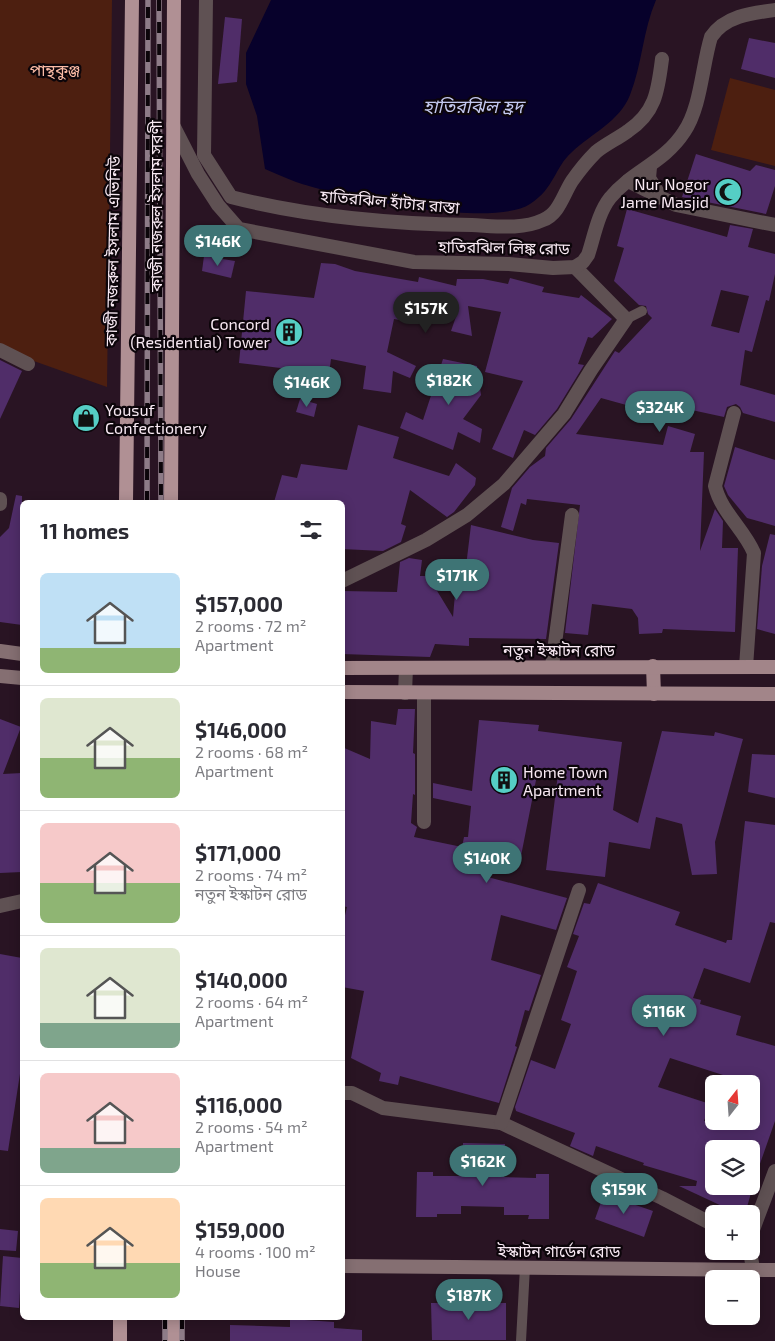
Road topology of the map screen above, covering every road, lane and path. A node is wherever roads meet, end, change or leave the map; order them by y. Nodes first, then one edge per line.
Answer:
1 (132, 0) edge
2 (174, 0) edge
3 (206, 0) edge
4 (775, 10) edge
5 (662, 59) dead end
6 (173, 125) junction
7 (650, 167) junction
8 (628, 180) junction
9 (661, 197) junction
10 (775, 225) edge
11 (575, 267) junction
12 (642, 311) dead end
13 (626, 319) junction
14 (0, 350) edge
15 (28, 364) dead end
16 (734, 413) dead end
17 (0, 500) edge
18 (126, 500) edge
19 (171, 500) edge
20 (0, 504) edge
21 (572, 515) dead end
22 (345, 580) edge
23 (0, 651) edge
24 (20, 654) edge
25 (552, 666) junction
26 (653, 666) junction
27 (746, 667) junction
28 (775, 667) edge
29 (345, 668) edge
30 (406, 668) junction
31 (0, 676) edge
32 (20, 678) edge
33 (345, 692) edge
34 (404, 693) junction
35 (424, 693) junction
36 (654, 694) junction
37 (775, 694) edge
38 (424, 822) dead end
39 (580, 890) dead end
40 (20, 902) edge
41 (0, 906) edge
42 (345, 1093) edge
43 (500, 1123) junction
44 (775, 1171) edge
45 (760, 1211) edge
46 (705, 1220) edge
47 (752, 1260) edge
48 (345, 1266) edge
49 (525, 1267) junction
50 (753, 1269) junction
51 (775, 1270) edge
52 (120, 1320) edge
53 (173, 1320) edge
54 (120, 1341) edge
55 (174, 1341) edge
56 (521, 1341) edge

1 - 18 highway, কাজী নজরুল ইসলাম এভিনিউ
2 - 6 highway, কাজী নজরুল ইসলাম সরণী
3 - 5 street, হাতিরঝিল হাঁটার রাস্তা
4 - 7 street, হাতিরঝিল লিঙ্ক রোড
6 - 11 street, হাতিরঝিল লিঙ্ক রোড
6 - 19 highway, কাজী নজরুল ইসলাম সরণী
7 - 8 street, হাতিরঝিল লিঙ্ক রোড
7 - 9 street
8 - 9 street
8 - 11 street, হাতিরঝিল লিঙ্ক রোড
9 - 10 street
11 - 13 street
12 - 13 lane
13 - 22 street
14 - 15 street
16 - 27 street
17 - 20 street
21 - 25 street
23 - 24 main road
25 - 26 main road, নতুন ইস্কাটন রোড
25 - 30 main road, নতুন ইস্কাটন রোড
26 - 27 main road, নতুন ইস্কাটন রোড
26 - 36 main road
27 - 28 main road, নতুন ইস্কাটন রোড
29 - 30 main road, নতুন ইস্কাটন রোড
30 - 34 street
31 - 32 main road
33 - 34 main road
34 - 35 main road
35 - 36 main road
35 - 38 street
36 - 37 main road
39 - 43 street
40 - 41 street
42 - 43 street
43 - 46 street
44 - 45 street
47 - 50 street
48 - 49 main road, ইস্কাটন গার্ডেন রোড
49 - 50 main road, ইস্কাটন গার্ডেন রোড
49 - 56 lane
50 - 51 main road, ইস্কাটন গার্ডেন রোড
52 - 54 highway
53 - 55 highway

